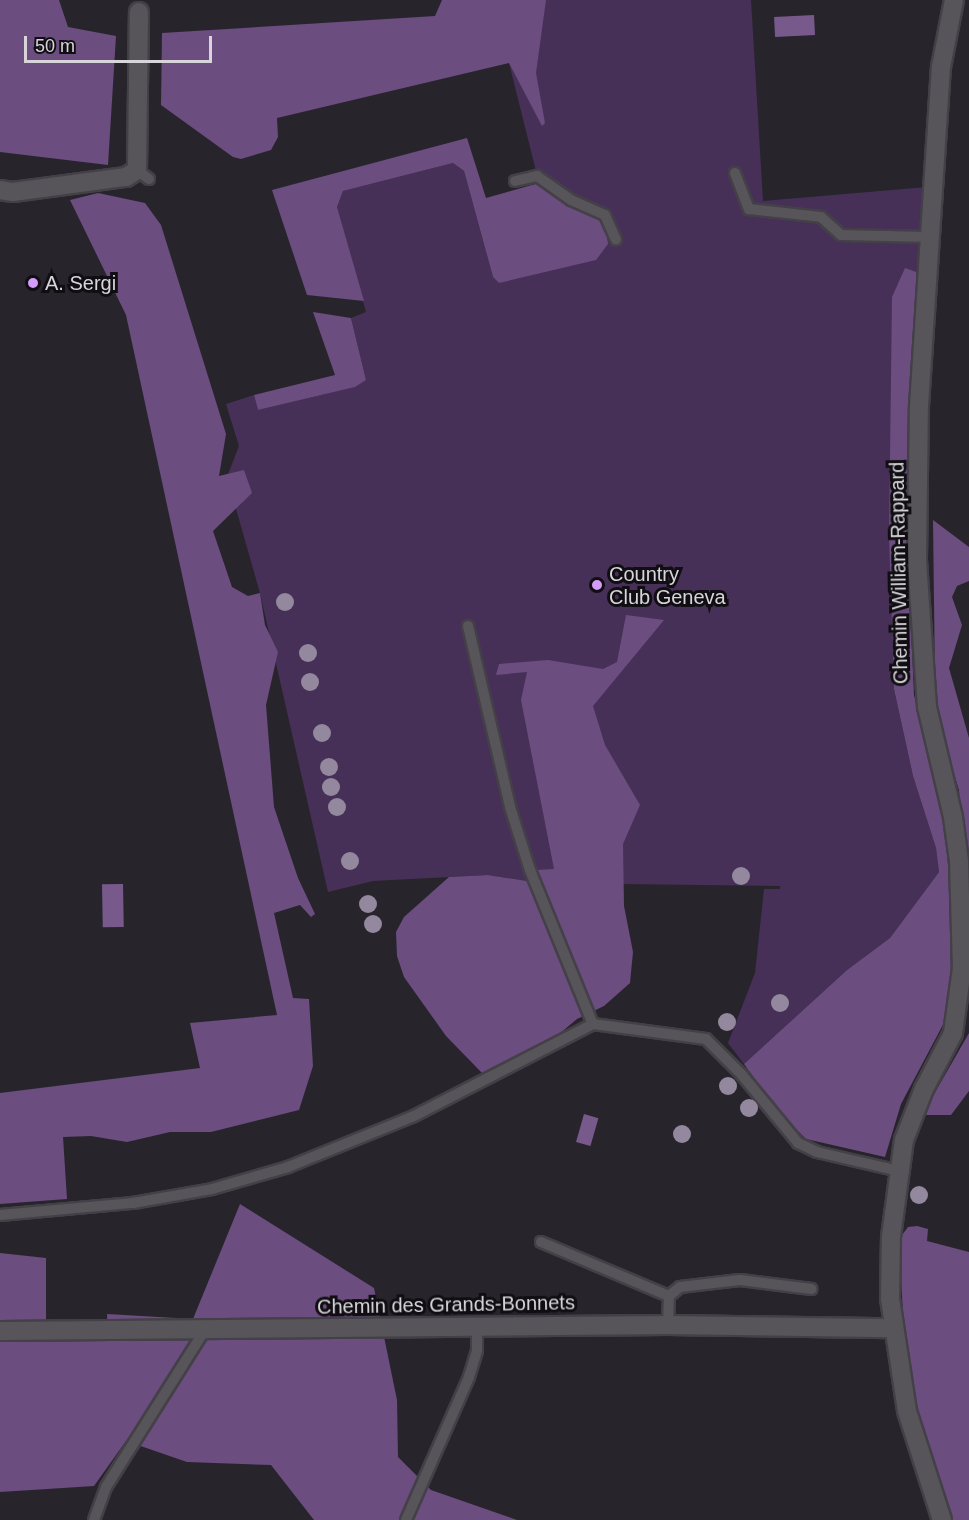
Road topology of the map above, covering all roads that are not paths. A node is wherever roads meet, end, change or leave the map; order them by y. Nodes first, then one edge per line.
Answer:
1 (954, 0) edge
2 (139, 6) edge
3 (735, 173) dead end
4 (515, 181) dead end
5 (0, 190) edge
6 (930, 237) junction
7 (616, 240) dead end
8 (468, 626) dead end
9 (593, 1024) junction
10 (899, 1171) junction
11 (0, 1215) edge
12 (541, 1242) dead end
13 (811, 1289) dead end
14 (669, 1296) junction
15 (668, 1325) junction
16 (477, 1328) junction
17 (892, 1328) junction
18 (205, 1330) junction
19 (0, 1331) edge
20 (94, 1520) edge
21 (406, 1520) edge
22 (941, 1520) edge

1 - 6 street, Chemin William-Rappard
2 - 5 street
3 - 6 lane
4 - 7 lane
6 - 10 street, Chemin William-Rappard
8 - 9 lane
9 - 10 lane
9 - 11 lane
10 - 17 street, Chemin William-Rappard
12 - 14 lane
13 - 14 lane
14 - 15 lane
15 - 16 street, Chemin des Grands-Bonnets
15 - 17 street, Chemin des Grands-Bonnets
16 - 18 street, Chemin des Grands-Bonnets
16 - 21 lane
17 - 22 street, Chemin William-Rappard
18 - 19 street, Chemin des Grands-Bonnets
18 - 20 lane

